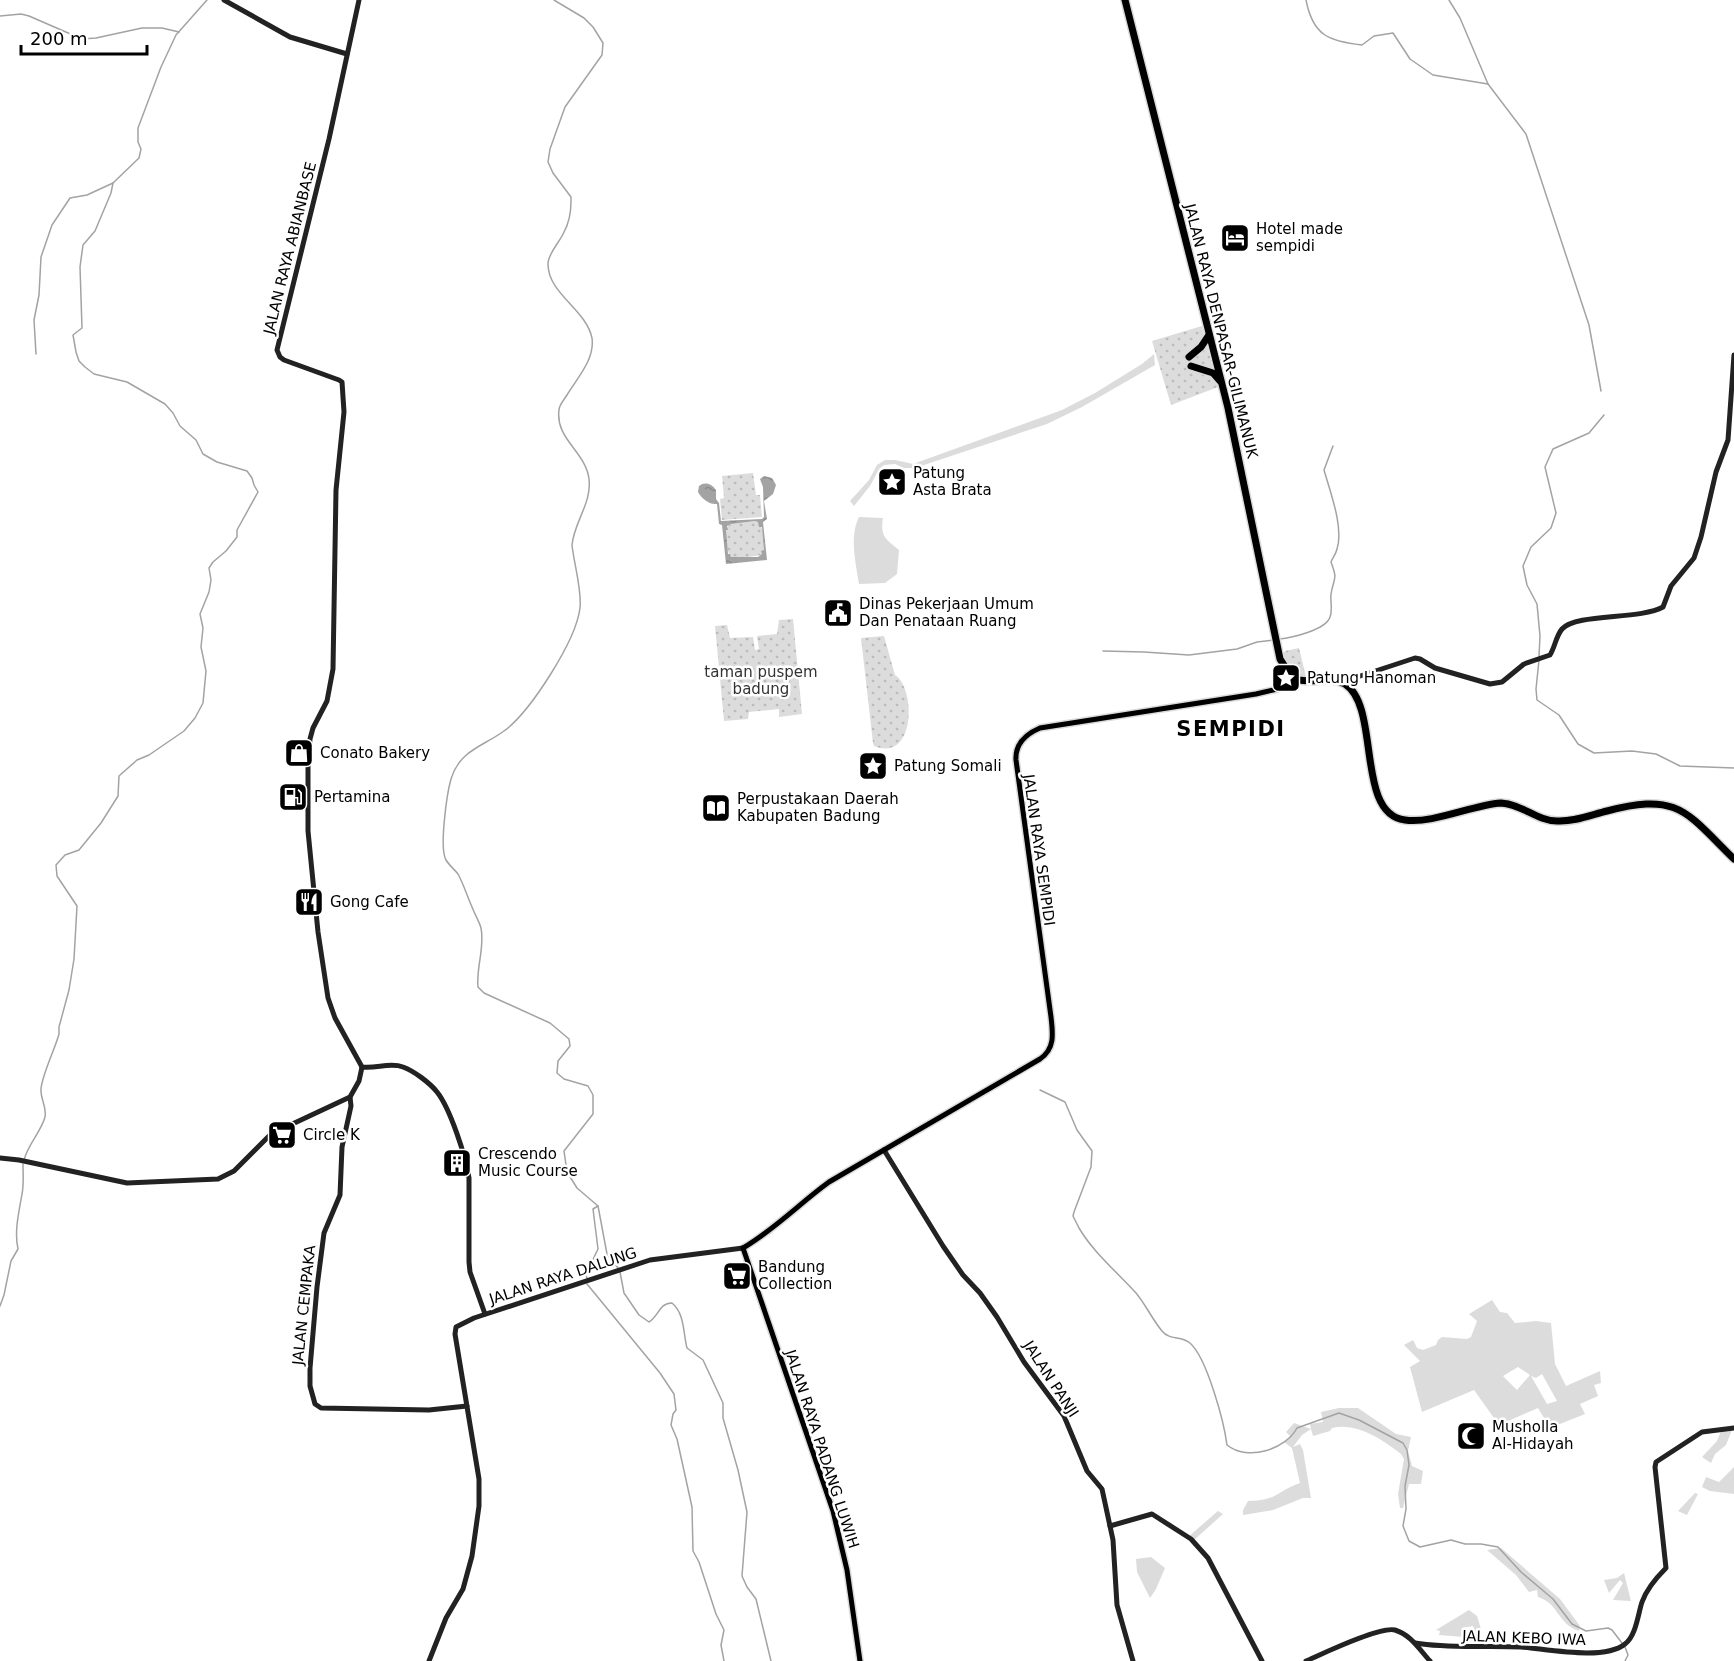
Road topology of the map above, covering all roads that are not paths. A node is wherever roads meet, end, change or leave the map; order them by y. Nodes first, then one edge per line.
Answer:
1 (224, 0) edge
2 (359, 0) edge
3 (1125, 0) edge
4 (347, 54) junction
5 (1209, 334) junction
6 (1734, 355) edge
7 (1189, 357) dead end
8 (1191, 366) dead end
9 (1222, 383) junction
10 (1286, 670) junction
11 (1299, 680) junction
12 (1342, 682) junction
13 (1276, 689) junction
14 (1734, 859) edge
15 (362, 1067) junction
16 (994, 1085) joint
17 (350, 1096) junction
18 (884, 1150) junction
19 (0, 1158) edge
20 (743, 1248) junction
21 (485, 1314) junction
22 (467, 1406) junction
23 (1734, 1428) edge
24 (1110, 1526) junction
25 (1415, 1643) junction
26 (1427, 1645) junction
27 (1422, 1653) junction
28 (429, 1661) edge
29 (860, 1661) edge
30 (1133, 1661) edge
31 (1262, 1661) edge
32 (1306, 1661) edge
33 (1430, 1661) edge

1 - 4 street
2 - 4 street, JALAN RAYA ABIANBASE
3 - 5 highway, JALAN RAYA DENPASAR-GILIMANUK
4 - 15 street, JALAN RAYA ABIANBASE
5 - 7 highway
5 - 9 highway, JALAN RAYA DENPASAR-GILIMANUK
6 - 12 street
8 - 9 highway
9 - 10 highway, JALAN RAYA DENPASAR-GILIMANUK
10 - 11 highway
10 - 13 main road
11 - 12 highway
11 - 13 main road, JALAN RAYA SEMPIDI
12 - 14 highway
13 - 16 main road, JALAN RAYA SEMPIDI
15 - 17 street, JALAN CEMPAKA
15 - 21 street, JALAN RAYA DALUNG
16 - 18 main road, JALAN RAYA DALUNG
17 - 19 street
17 - 22 street, JALAN CEMPAKA
18 - 20 main road, JALAN RAYA DALUNG
18 - 24 street, JALAN PANJI
20 - 21 street, JALAN RAYA DALUNG
20 - 29 main road, JALAN RAYA PADANG LUWIH
21 - 22 street
22 - 28 street
23 - 26 street, JALAN KEBO IWA
24 - 30 street, JALAN PANJI
24 - 31 street
25 - 26 street, JALAN KEBO IWA
25 - 27 street
25 - 32 street
26 - 27 street
27 - 33 street

